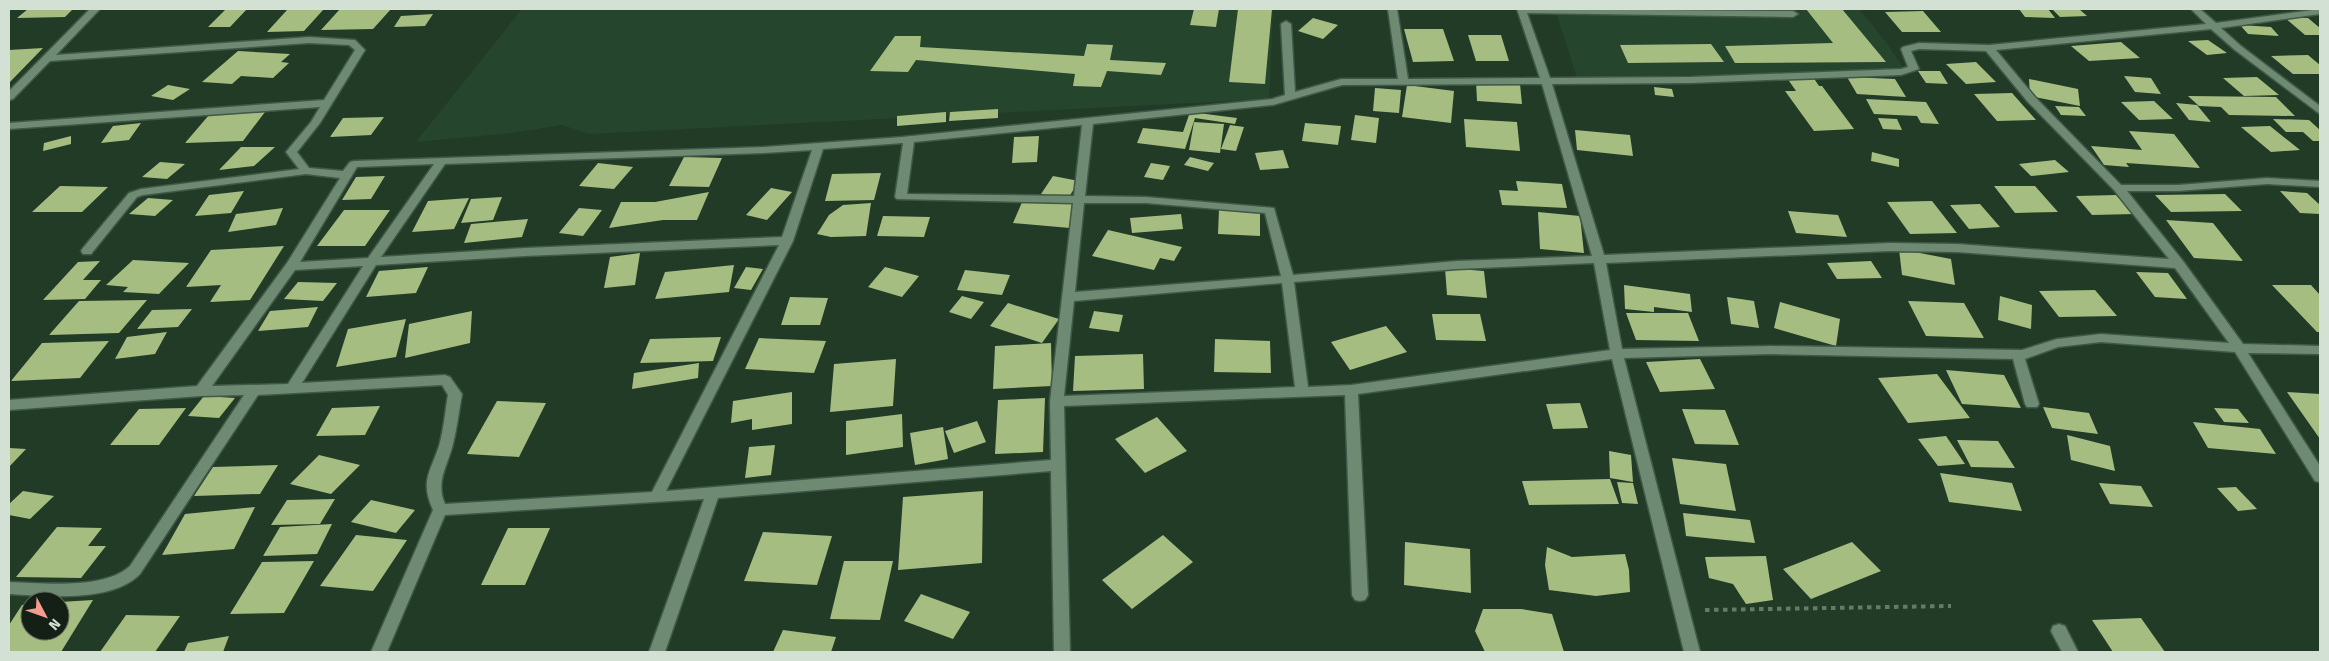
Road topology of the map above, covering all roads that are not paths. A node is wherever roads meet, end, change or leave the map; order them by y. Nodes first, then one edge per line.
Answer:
1 (95, 9) edge
2 (1392, 9) edge
3 (2195, 9) edge
4 (1521, 10) edge
5 (2320, 11) edge
6 (1793, 14) dead end
7 (1286, 24) dead end
8 (2214, 26) junction
9 (1989, 48) junction
10 (48, 58) junction
11 (1403, 81) junction
12 (1546, 81) junction
13 (9, 97) edge
14 (1290, 97) junction
15 (328, 103) junction
16 (2320, 112) edge
17 (1088, 120) junction
18 (9, 126) edge
19 (909, 139) junction
20 (819, 146) junction
21 (442, 161) junction
22 (354, 164) junction
23 (306, 171) junction
24 (2320, 184) edge
25 (2118, 188) junction
26 (1079, 199) junction
27 (787, 241) junction
28 (87, 251) dead end
29 (1599, 258) junction
30 (372, 261) junction
31 (2179, 264) junction
32 (291, 266) junction
33 (1288, 280) junction
34 (1068, 297) junction
35 (2239, 348) junction
36 (2320, 350) edge
37 (1617, 354) junction
38 (2018, 355) junction
39 (292, 389) junction
40 (254, 390) junction
41 (1351, 390) junction
42 (201, 391) junction
43 (1302, 392) junction
44 (1057, 401) junction
45 (2032, 404) dead end
46 (9, 405) edge
47 (1058, 465) junction
48 (2320, 478) edge
49 (713, 493) junction
50 (656, 497) junction
51 (440, 510) junction
52 (9, 588) edge
53 (1360, 595) dead end
54 (2059, 631) dead end
55 (379, 652) edge
56 (657, 652) edge
57 (1062, 652) edge
58 (1692, 652) edge
59 (2070, 652) edge

1 - 10 street
2 - 11 street
3 - 8 street
4 - 6 street
4 - 12 street
5 - 8 street
7 - 14 street
8 - 9 street
8 - 16 street
9 - 12 street
9 - 25 street
10 - 13 street
10 - 15 street
11 - 12 street
11 - 14 street
12 - 29 street
14 - 17 street
15 - 18 street
15 - 23 street
17 - 19 street
17 - 26 street
19 - 20 street
19 - 26 street
20 - 21 street
20 - 27 street
21 - 22 street
21 - 30 street
22 - 23 street
22 - 32 street
23 - 28 street
24 - 25 street
25 - 31 street
26 - 33 street
26 - 34 street
27 - 30 street
27 - 50 street
29 - 31 street
29 - 33 street
29 - 37 street
30 - 32 street
30 - 39 street
31 - 35 street
32 - 42 street
33 - 34 street
33 - 43 street
34 - 44 street
35 - 36 street
35 - 38 street
35 - 48 street
37 - 38 street
37 - 41 street
37 - 58 street
38 - 45 street
39 - 40 street
39 - 51 street
40 - 42 street
40 - 52 street
41 - 43 street
41 - 53 street
42 - 46 street
43 - 44 street
44 - 47 street
47 - 49 street
47 - 57 street
49 - 50 street
49 - 56 street
50 - 51 street
51 - 55 street
54 - 59 street

